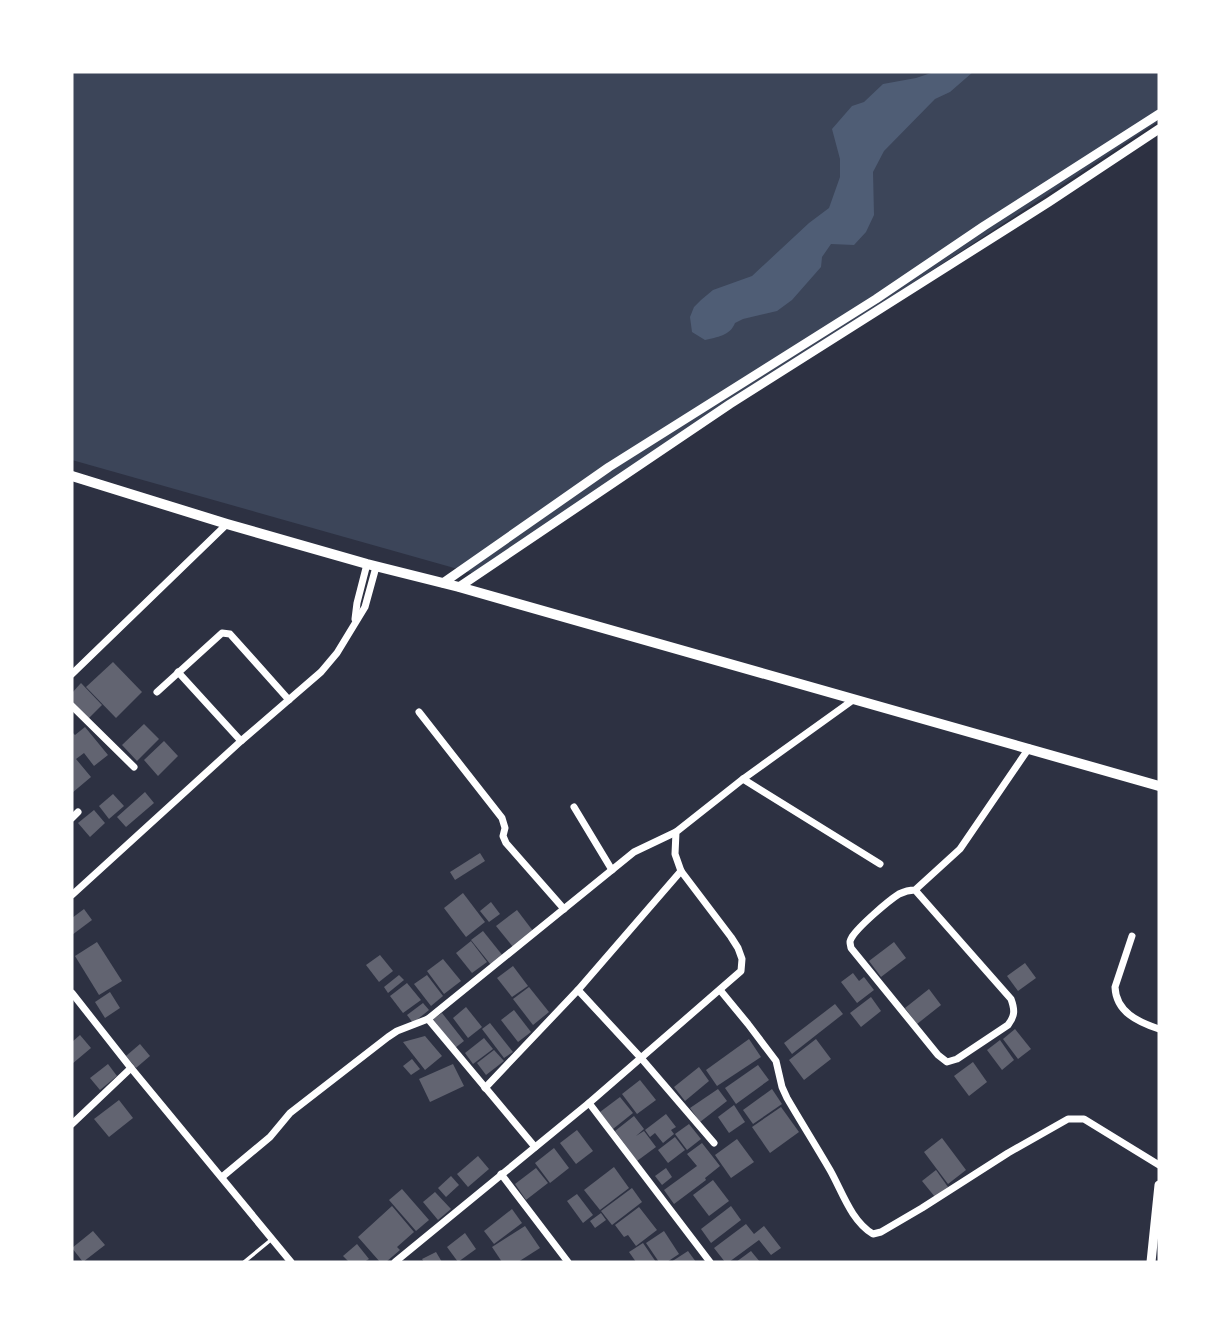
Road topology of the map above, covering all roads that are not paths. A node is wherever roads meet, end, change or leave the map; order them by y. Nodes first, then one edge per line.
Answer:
1 (1159, 114) edge
2 (1159, 129) edge
3 (72, 476) edge
4 (227, 524) junction
5 (372, 566) junction
6 (443, 583) junction
7 (459, 587) junction
8 (178, 672) junction
9 (72, 674) edge
10 (157, 692) dead end
11 (289, 700) junction
12 (853, 700) junction
13 (72, 705) edge
14 (419, 712) dead end
15 (241, 741) junction
16 (1029, 748) junction
17 (134, 767) dead end
18 (743, 779) junction
19 (1159, 786) edge
20 (574, 807) dead end
21 (676, 832) junction
22 (880, 864) dead end
23 (612, 870) junction
24 (681, 871) junction
25 (915, 890) junction
26 (72, 895) edge
27 (564, 909) junction
28 (1132, 936) dead end
29 (578, 990) junction
30 (720, 990) junction
31 (72, 993) edge
32 (428, 1019) junction
33 (1159, 1029) edge
34 (641, 1058) junction
35 (131, 1068) junction
36 (485, 1088) junction
37 (589, 1102) junction
38 (72, 1124) edge
39 (714, 1143) dead end
40 (535, 1147) junction
41 (1159, 1165) edge
42 (501, 1174) junction
43 (222, 1177) junction
44 (1159, 1185) edge
45 (272, 1239) junction
46 (244, 1262) edge
47 (291, 1262) edge
48 (395, 1262) edge
49 (568, 1262) edge
50 (710, 1262) edge
51 (1151, 1262) edge

1 - 6 street
2 - 7 street
3 - 4 main road
4 - 5 main road
4 - 9 street
5 - 6 main road
5 - 11 street
6 - 7 main road
7 - 12 main road
8 - 10 street
8 - 11 street
8 - 15 street
11 - 15 street
12 - 16 main road
12 - 18 street
13 - 17 street
14 - 27 street
15 - 26 street
16 - 19 main road
16 - 25 street
18 - 21 street
18 - 22 street
20 - 23 street
21 - 23 street
21 - 24 street
23 - 27 street
24 - 29 street
24 - 30 street
25 - 25 street
27 - 32 street
28 - 33 street
29 - 34 street
29 - 36 street
30 - 34 street
30 - 41 street
31 - 35 street
32 - 36 street
32 - 43 street
34 - 37 street
34 - 39 street
35 - 38 street
35 - 43 street
36 - 40 street
37 - 40 street
37 - 50 street
40 - 42 street
42 - 48 street
42 - 49 street
43 - 45 street
44 - 51 street
45 - 46 lane
45 - 47 street

